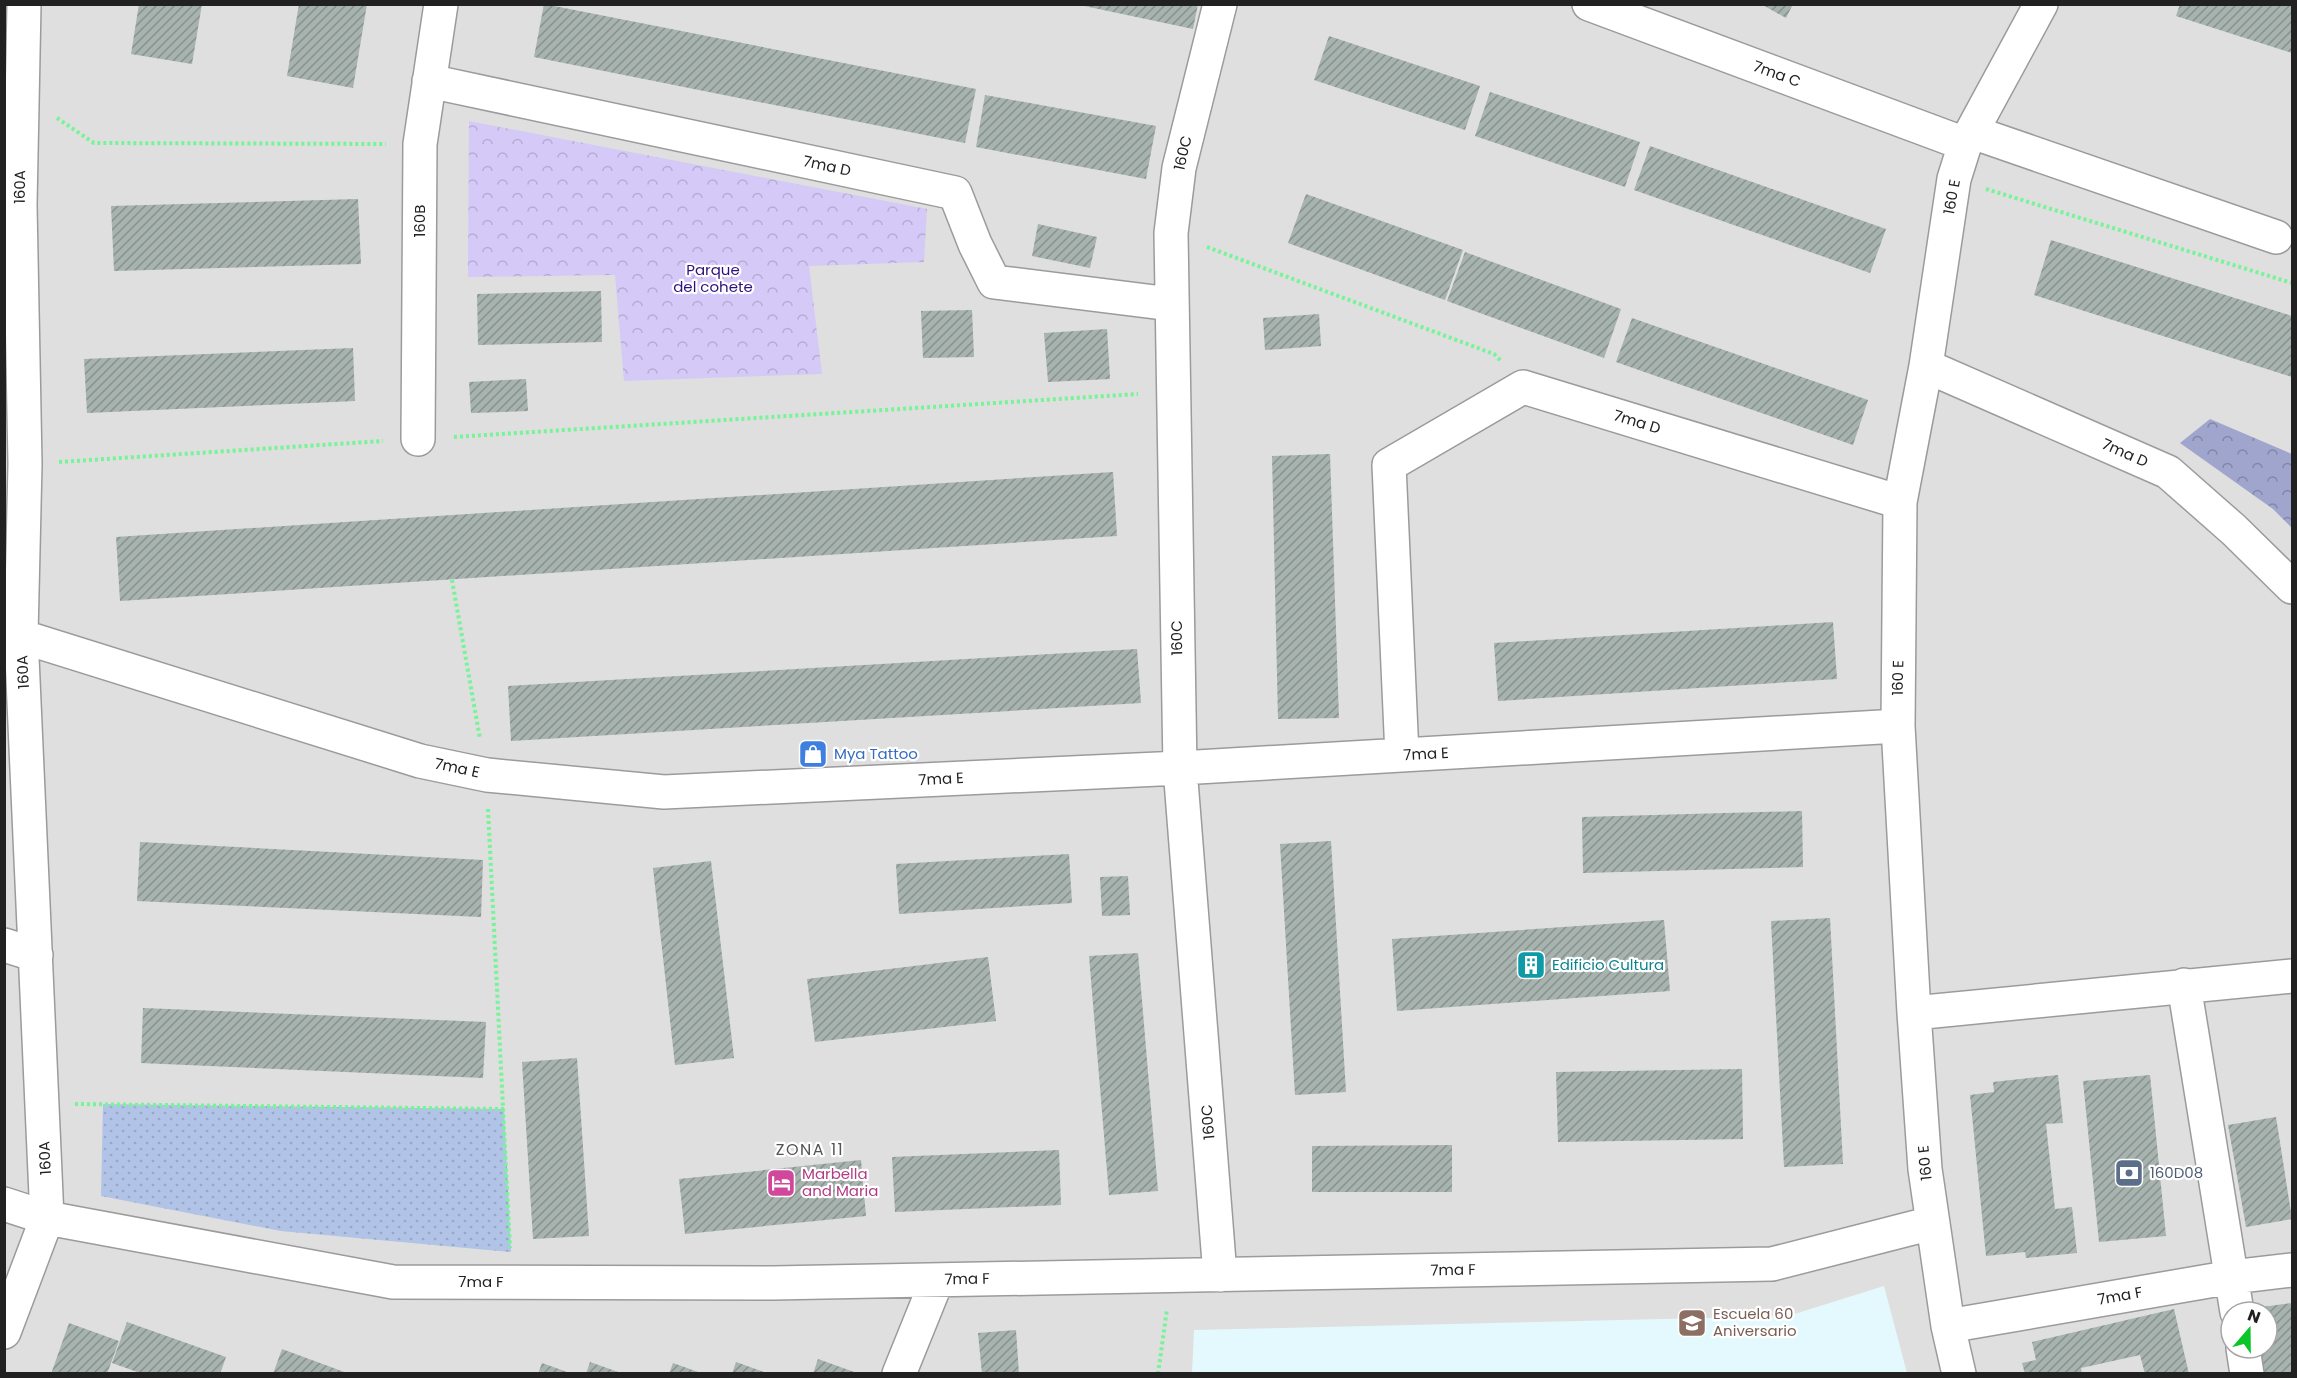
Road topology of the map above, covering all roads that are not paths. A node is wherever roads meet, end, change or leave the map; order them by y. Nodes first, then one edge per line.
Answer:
1 (24, 4) edge
2 (441, 4) edge
3 (1220, 4) edge
4 (1589, 4) edge
5 (2041, 4) edge
6 (1632, 12) edge
7 (429, 81) junction
8 (1968, 138) junction
9 (2276, 237) dead end
10 (1171, 304) junction
11 (1926, 366) junction
12 (418, 439) road end
13 (1900, 502) junction
14 (2292, 587) edge
15 (13, 633) edge
16 (1898, 726) junction
17 (1402, 755) junction
18 (1180, 768) junction
19 (4, 945) edge
20 (36, 955) junction
21 (2292, 976) edge
22 (2184, 985) junction
23 (1914, 1013) junction
24 (4, 1204) edge
25 (47, 1218) junction
26 (1932, 1224) junction
27 (2292, 1270) edge
28 (1220, 1275) junction
29 (2232, 1277) junction
30 (937, 1280) junction
31 (2235, 1300) edge
32 (1948, 1326) junction
33 (4, 1332) edge
34 (899, 1374) edge
35 (1959, 1374) edge

1 - 15 street, 160A
2 - 7 street, 160B
3 - 10 street, 160C
4 - 6 street, 7ma C
5 - 8 street, 160 E
6 - 8 street, 7ma C
7 - 10 street, 7ma D
7 - 12 street, 160B
8 - 9 street, 7ma C
8 - 11 street, 160 E
10 - 18 street, 160C
11 - 13 street, 160 E
11 - 14 street, 7ma D
13 - 16 street, 160 E
13 - 17 street, 7ma D
15 - 18 street, 7ma E
15 - 20 street, 160A
16 - 17 street, 7ma E
16 - 23 street, 160 E
17 - 18 street, 7ma E
18 - 28 street, 160C
19 - 20 street
20 - 25 street, 160A
21 - 22 street
22 - 23 street
22 - 29 street
23 - 26 street, 160 E
24 - 25 street, 7ma F
25 - 30 street, 7ma F
25 - 33 street, 160A
26 - 28 street, 7ma F
26 - 32 street, 160 E
27 - 29 street, 7ma F
28 - 30 street, 7ma F
29 - 31 street
29 - 32 street, 7ma F
30 - 34 street
32 - 35 street, 160 E

